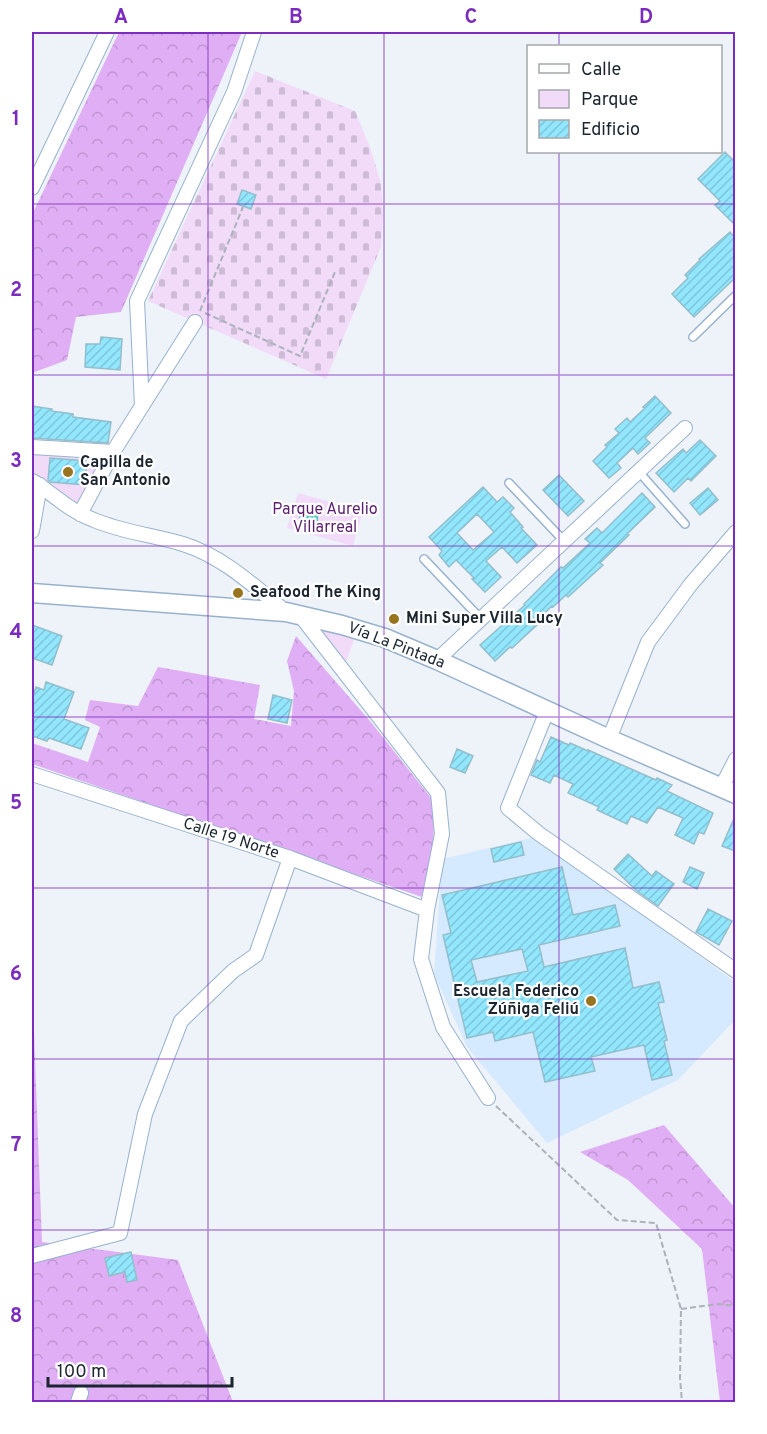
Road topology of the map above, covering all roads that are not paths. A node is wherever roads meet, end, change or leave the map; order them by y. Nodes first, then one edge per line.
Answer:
1 (107, 32) edge
2 (254, 32) edge
3 (32, 188) edge
4 (735, 295) edge
5 (198, 316) road end
6 (693, 337) dead end
7 (142, 406) junction
8 (685, 428) dead end
9 (32, 447) edge
10 (113, 452) junction
11 (639, 472) junction
12 (34, 481) edge
13 (509, 483) dead end
14 (80, 514) junction
15 (685, 524) dead end
16 (32, 531) edge
17 (735, 532) edge
18 (564, 541) junction
19 (423, 559) dead end
20 (32, 593) edge
21 (293, 613) junction
22 (481, 619) junction
23 (437, 660) junction
24 (547, 711) junction
25 (609, 739) junction
26 (735, 759) edge
27 (32, 774) edge
28 (728, 791) edge
29 (290, 858) junction
30 (427, 910) junction
31 (735, 971) edge
32 (488, 1098) road end
33 (32, 1256) edge

1 - 3 street
2 - 7 street
4 - 6 lane
5 - 7 street
7 - 10 street
8 - 11 street
9 - 10 street
10 - 14 street
11 - 15 lane
11 - 18 street
12 - 14 street
12 - 16 street
13 - 18 lane
14 - 21 street
17 - 25 street
18 - 22 street
19 - 22 lane
20 - 21 main road, Vía La Pintada
21 - 23 main road, Vía La Pintada
21 - 30 street
22 - 23 street
23 - 24 main road, Vía La Pintada
24 - 25 main road, Vía La Pintada
24 - 31 street
25 - 28 main road, Vía La Pintada
26 - 28 street
27 - 29 street, Calle 19 Norte
29 - 30 street, Calle 19 Norte
29 - 33 street
30 - 32 street

